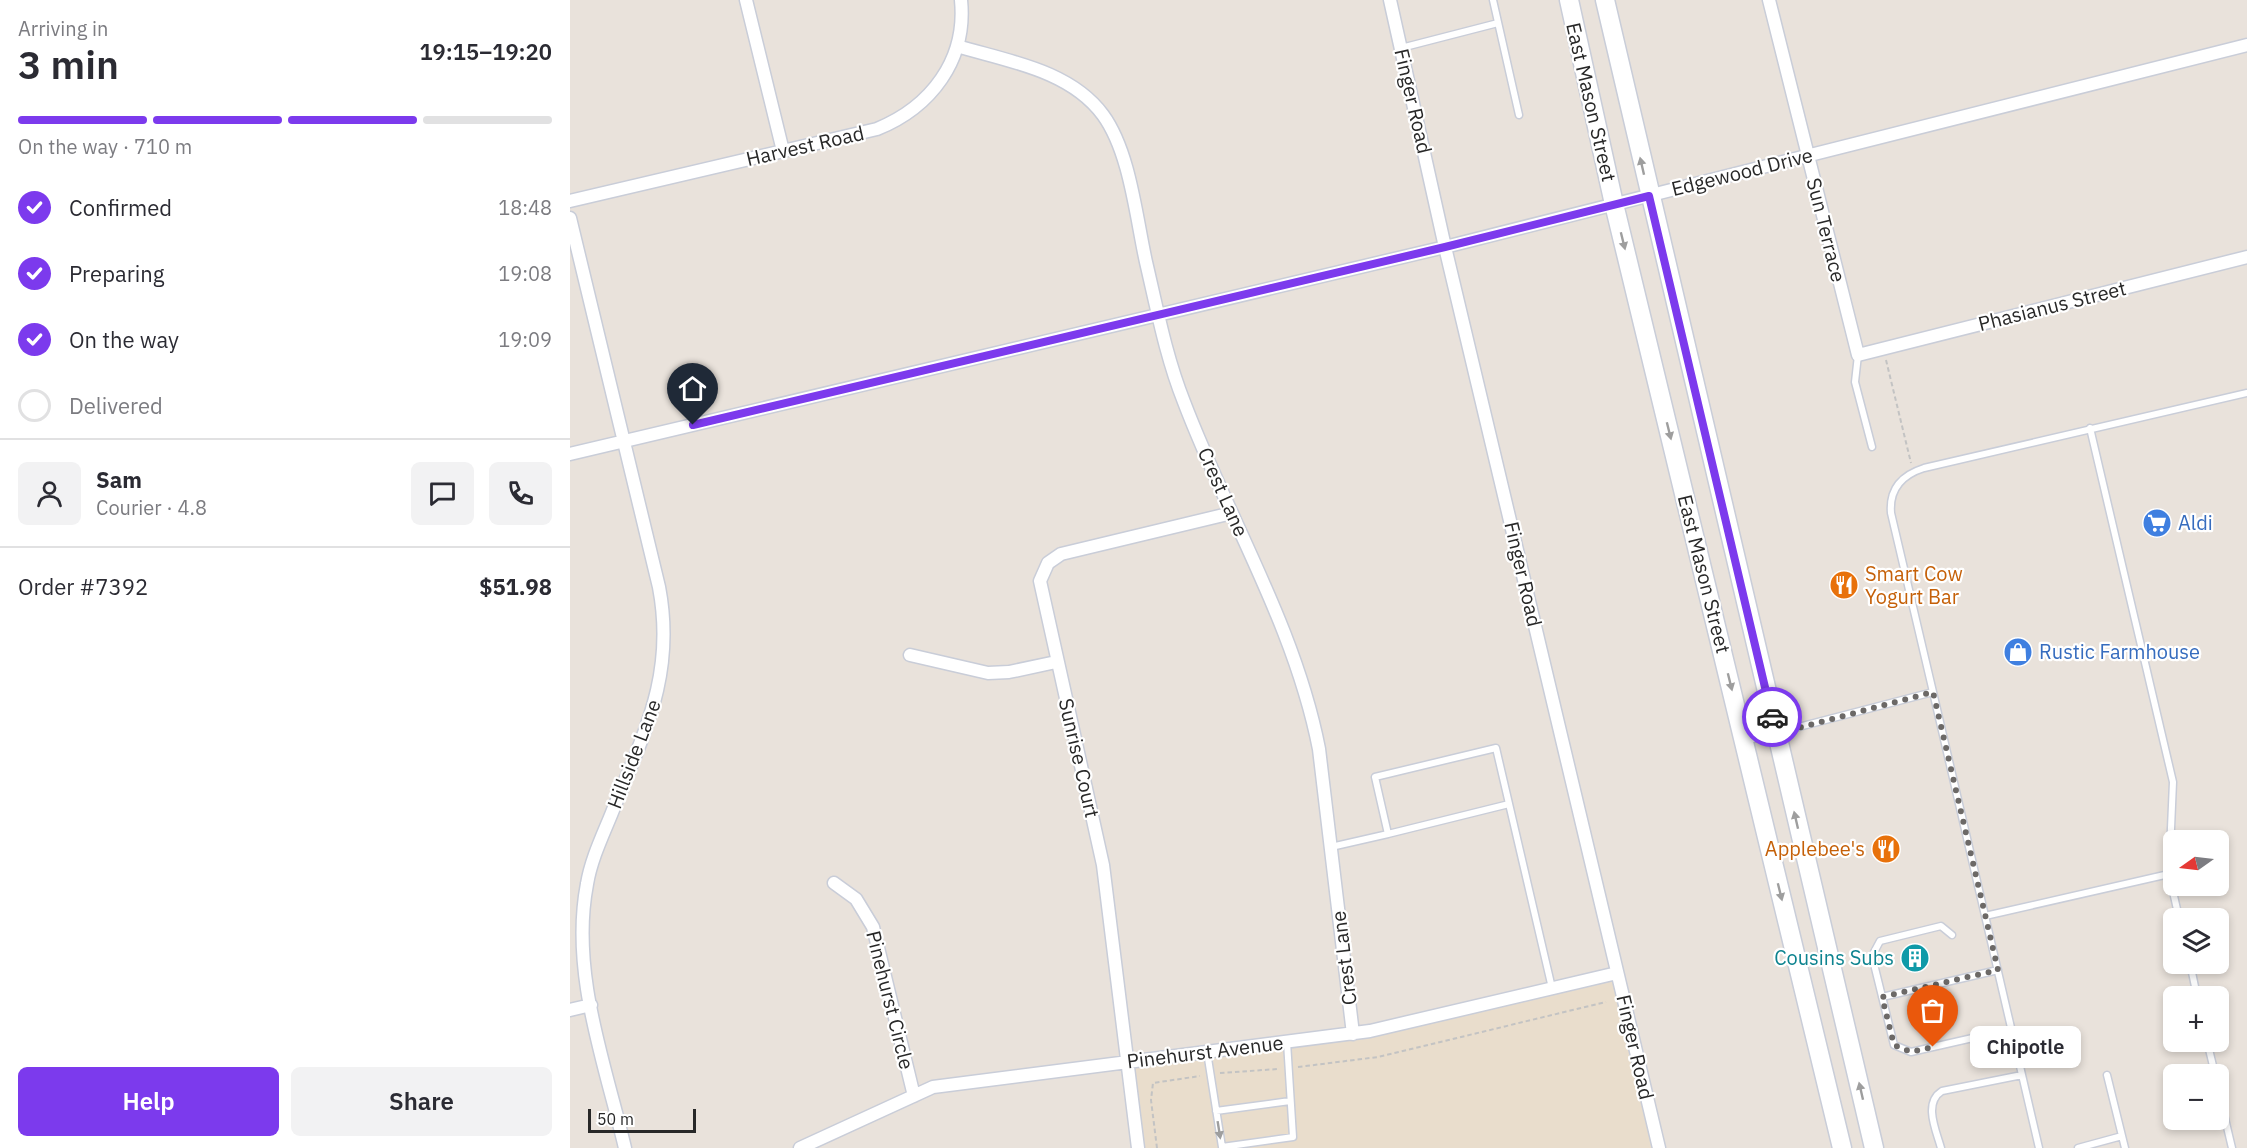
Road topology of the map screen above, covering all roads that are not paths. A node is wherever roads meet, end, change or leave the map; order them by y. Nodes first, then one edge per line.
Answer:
1 (746, 0) edge
2 (961, 0) edge
3 (1390, 0) edge
4 (1493, 0) edge
5 (1569, 0) edge
6 (1605, 0) edge
7 (1768, 0) edge
8 (1498, 23) junction
9 (2247, 45) edge
10 (957, 46) junction
11 (1401, 48) junction
12 (1519, 115) dead end
13 (783, 151) junction
14 (1808, 156) junction
15 (1649, 196) junction
16 (570, 201) edge
17 (1614, 204) junction
18 (570, 218) edge
19 (1445, 247) junction
20 (2247, 257) edge
21 (1158, 315) junction
22 (1858, 355) junction
23 (2247, 393) edge
24 (2090, 428) junction
25 (624, 441) junction
26 (1872, 447) dead end
27 (570, 454) edge
28 (1232, 513) junction
29 (910, 655) dead end
30 (1056, 662) junction
31 (1933, 692) junction
32 (1776, 734) junction
33 (1744, 741) junction
34 (1509, 804) junction
35 (2171, 830) edge
36 (1388, 834) junction
37 (1331, 848) junction
38 (2163, 875) edge
39 (834, 883) dead end
40 (1985, 916) junction
41 (1952, 935) dead end
42 (1998, 970) junction
43 (1617, 973) junction
44 (1552, 988) junction
45 (1882, 997) junction
46 (591, 1005) junction
47 (570, 1010) edge
48 (1353, 1034) junction
49 (1977, 1037) dead end
50 (1287, 1042) junction
51 (1207, 1052) junction
52 (1128, 1062) junction
53 (2022, 1075) junction
54 (2107, 1075) dead end
55 (914, 1096) junction
56 (1290, 1101) junction
57 (1216, 1112) junction
58 (2228, 1130) edge
59 (2122, 1136) junction
60 (625, 1148) edge
61 (800, 1148) edge
62 (1138, 1148) edge
63 (1659, 1148) edge
64 (1842, 1148) edge
65 (1874, 1148) edge
66 (1941, 1148) edge
67 (2039, 1148) edge
68 (2078, 1148) edge
69 (2125, 1148) edge
70 (2232, 1148) edge

1 - 13 street
2 - 10 street, Harvest Road
3 - 11 street, Finger Road
4 - 8 lane
5 - 17 main road, East Mason Street
15 -> 6 main road, East Mason Street
7 - 14 street, Sun Terrace
8 - 11 lane
8 - 12 lane
9 - 14 street, Edgewood Drive
10 - 13 street, Harvest Road
10 - 21 street, Crest Lane
11 - 19 street, Finger Road
13 - 16 street, Harvest Road
14 - 15 street, Edgewood Drive
14 - 22 street, Sun Terrace
15 - 17 street, Edgewood Drive
15 - 32 main road, East Mason Street
17 - 19 street, Edgewood Drive
17 -> 33 main road, East Mason Street
18 - 25 street, Hillside Lane
19 - 21 street, Edgewood Drive
19 - 43 street, Finger Road
20 - 22 street, Phasianus Street
21 - 25 street, Edgewood Drive
21 - 28 street, Crest Lane
22 - 26 lane
23 - 24 lane
24 - 31 lane
24 - 35 lane
25 - 27 street, Edgewood Drive
25 - 46 street, Hillside Lane
28 - 30 street, Sunrise Court
28 - 37 street, Crest Lane
29 - 30 street
30 - 52 street, Sunrise Court
31 - 32 lane
31 - 40 lane
32 - 33 lane
65 -> 32 main road, East Mason Street
33 -> 64 main road, East Mason Street
34 - 36 lane
34 - 36 lane
34 - 44 lane
36 - 37 lane
37 - 48 street, Crest Lane
38 - 40 lane
39 - 55 street, Pinehurst Circle
40 - 42 lane
41 - 45 lane
42 - 45 lane
42 - 53 lane
43 - 44 street, Pinehurst Avenue
43 - 63 street, Finger Road
44 - 48 street, Pinehurst Avenue
45 - 49 lane
46 - 47 street
46 - 60 street, Hillside Lane
48 - 50 street, Pinehurst Avenue
50 - 51 street, Pinehurst Avenue
50 - 56 lane
51 - 52 street, Pinehurst Avenue
51 - 57 lane
52 - 55 street, Pinehurst Avenue
52 - 62 street, Sunrise Court
53 - 66 lane
53 - 67 lane
54 - 59 lane
55 - 61 street, Pinehurst Avenue
56 - 57 lane
57 -> 56 lane
58 - 70 lane
59 - 68 lane
59 - 69 lane

